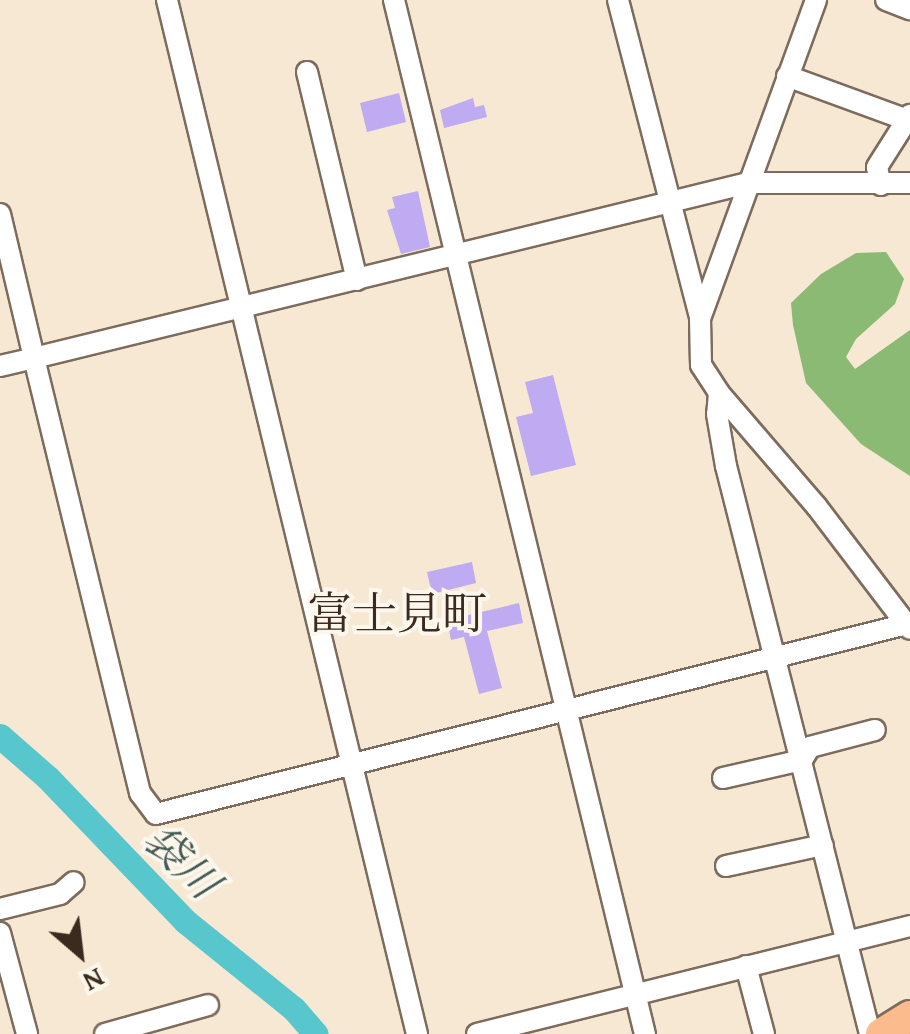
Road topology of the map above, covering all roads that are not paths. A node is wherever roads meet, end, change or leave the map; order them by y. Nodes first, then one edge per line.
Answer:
1 (166, 0) edge
2 (394, 0) edge
3 (618, 0) edge
4 (816, 0) edge
5 (886, 0) edge
6 (910, 9) edge
7 (306, 72) dead end
8 (787, 76) junction
9 (908, 118) edge
10 (748, 183) junction
11 (910, 183) edge
12 (882, 185) junction
13 (668, 204) junction
14 (0, 214) edge
15 (456, 256) junction
16 (357, 280) junction
17 (242, 309) junction
18 (700, 318) junction
19 (34, 358) junction
20 (0, 366) edge
21 (719, 393) junction
22 (908, 626) edge
23 (776, 657) junction
24 (567, 711) junction
25 (875, 730) dead end
26 (802, 760) junction
27 (354, 764) junction
28 (724, 778) dead end
29 (823, 845) junction
30 (726, 866) dead end
31 (74, 882) dead end
32 (0, 909) edge
33 (910, 926) edge
34 (0, 932) edge
35 (848, 941) junction
36 (746, 966) junction
37 (635, 994) junction
38 (208, 1005) dead end
39 (910, 1016) edge
40 (27, 1034) edge
41 (105, 1034) edge
42 (417, 1034) edge
43 (477, 1034) edge
44 (644, 1034) edge
45 (764, 1034) edge
46 (870, 1034) edge
47 (881, 1034) edge

1 - 17 street
2 - 15 street
3 - 13 street
4 - 8 street
5 - 6 street
7 - 16 street
8 - 9 street
8 - 10 street
9 - 12 street
10 - 12 street
10 - 13 street
10 - 18 street
11 - 12 street
13 - 15 street
13 - 18 street
14 - 19 street
15 - 16 street
15 - 24 street
16 - 17 street
17 - 19 street
17 - 27 street
18 - 21 street
19 - 20 street
19 - 27 street
21 - 22 street
21 - 23 street
22 - 23 street
23 - 24 street
23 - 26 street
24 - 27 street
24 - 37 street
25 - 26 street
26 - 28 street
26 - 29 street
27 - 42 street
29 - 30 street
29 - 35 street
31 - 32 street
33 - 35 street
34 - 40 street
35 - 36 street
35 - 46 street
36 - 37 street
36 - 45 street
37 - 43 street
37 - 44 street
38 - 41 street
39 - 47 highway

